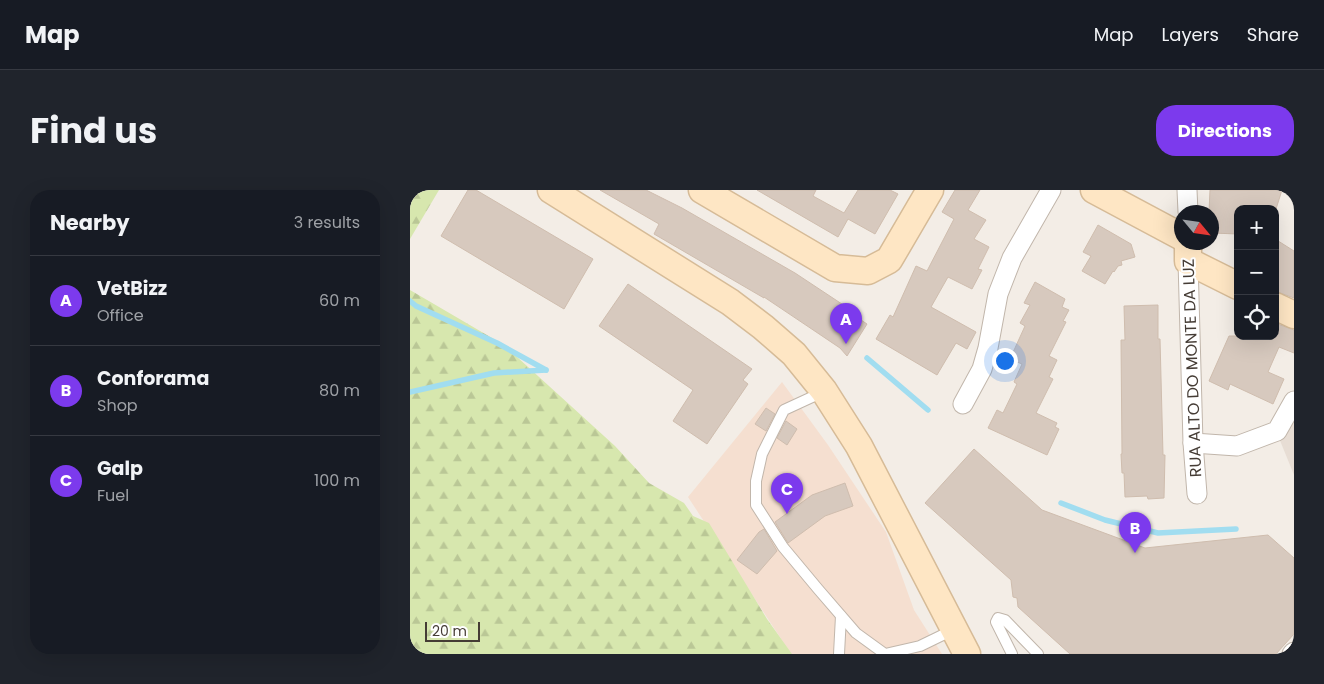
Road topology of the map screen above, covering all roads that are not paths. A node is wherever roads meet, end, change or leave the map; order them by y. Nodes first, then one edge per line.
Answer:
1 (551, 190) edge
2 (702, 190) edge
3 (930, 190) edge
4 (1051, 190) edge
5 (1094, 190) edge
6 (1187, 190) edge
7 (1188, 205) edge
8 (1174, 240) edge
9 (1186, 250) edge
10 (1190, 250) edge
11 (1234, 283) edge
12 (1279, 308) edge
13 (1294, 315) edge
14 (824, 391) junction
15 (1294, 401) edge
16 (963, 404) dead end
17 (1193, 443) junction
18 (1197, 494) dead end
19 (841, 616) junction
20 (954, 630) junction
21 (839, 654) edge
22 (966, 654) edge
23 (1012, 654) edge
24 (1038, 654) edge

1 - 14 main road
2 - 3 main road
4 - 16 street
5 - 8 main road
6 - 7 street
9 - 17 street, RUA ALTO DO MONTE DA LUZ
10 - 11 main road
12 - 13 main road
14 - 19 lane
14 - 20 main road
15 - 17 street
17 - 18 street, RUA ALTO DO MONTE DA LUZ
19 - 20 lane
19 - 21 lane
20 - 22 main road
23 - 24 lane

